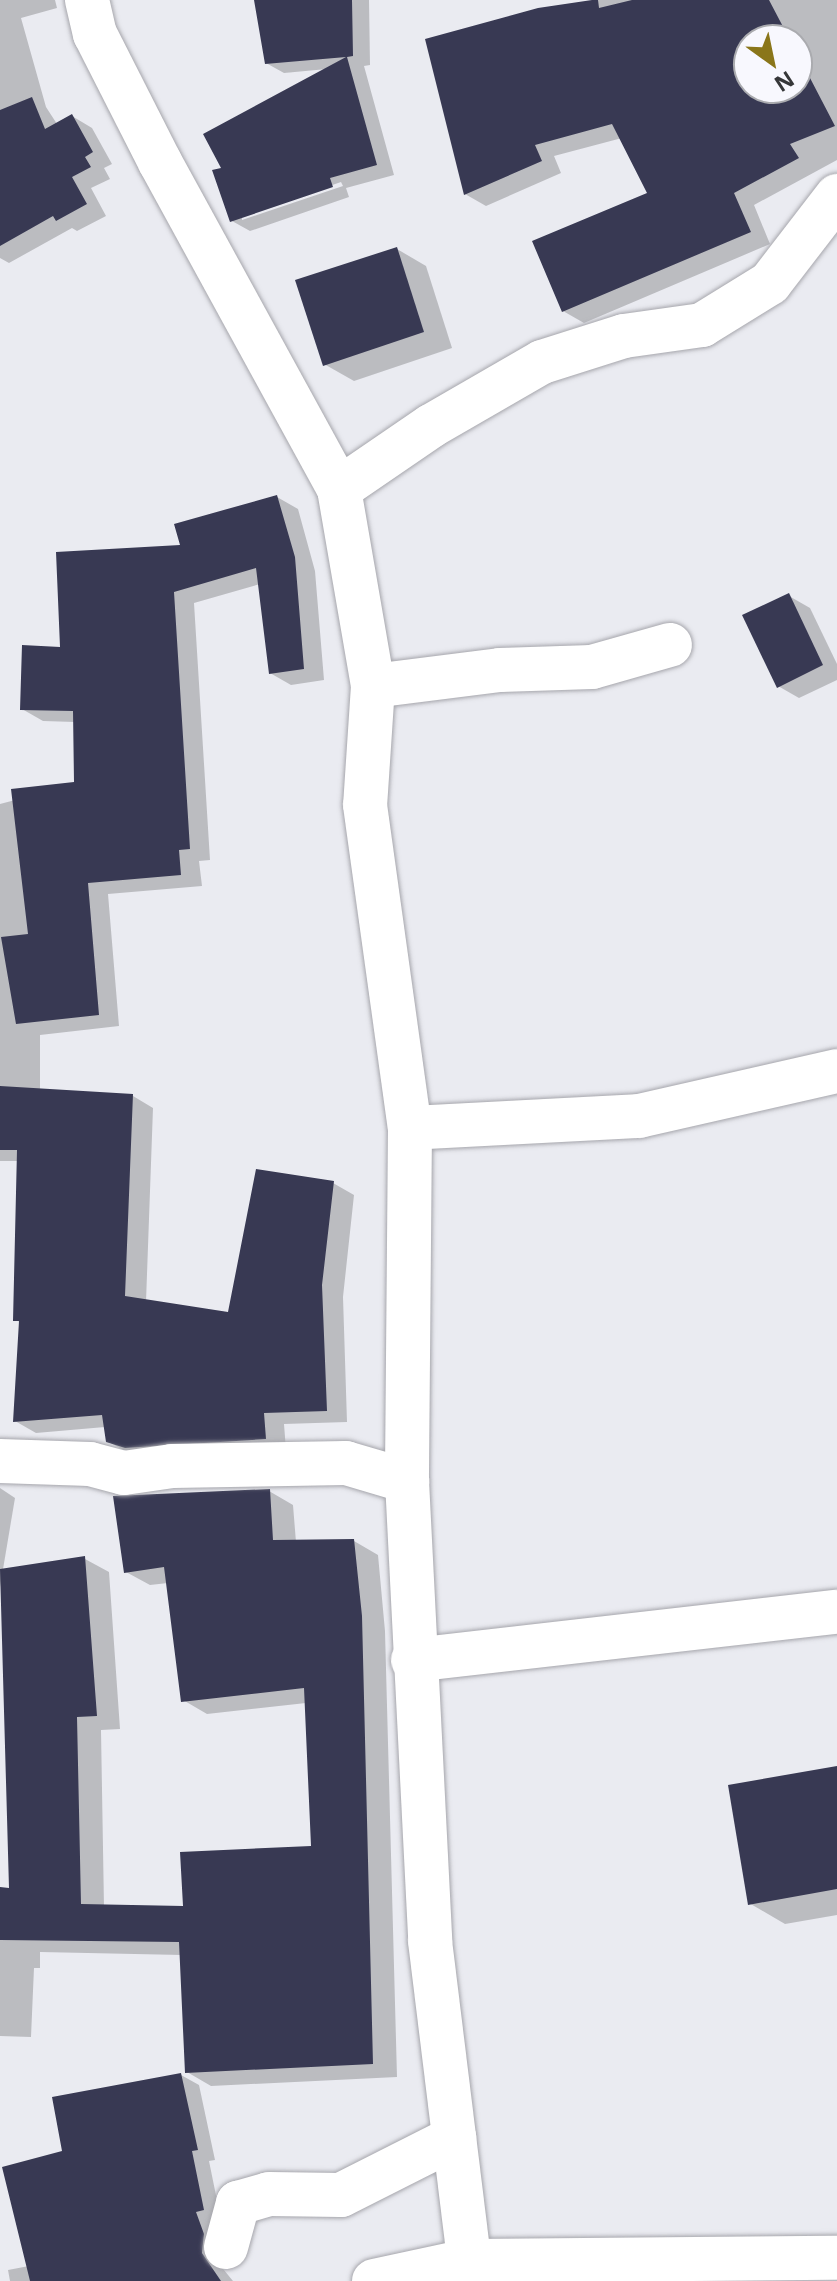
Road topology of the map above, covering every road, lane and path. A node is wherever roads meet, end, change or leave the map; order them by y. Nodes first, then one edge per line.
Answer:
1 (87, 0) edge
2 (837, 196) edge
3 (339, 489) junction
4 (670, 645) dead end
5 (373, 686) junction
6 (837, 1071) edge
7 (410, 1128) junction
8 (0, 1461) edge
9 (407, 1481) junction
10 (837, 1612) edge
11 (413, 1660) junction
12 (454, 2138) junction
13 (226, 2247) dead end
14 (837, 2258) edge
15 (469, 2271) edge
16 (374, 2281) edge

1 - 3 street
2 - 3 street
3 - 5 street
4 - 5 street
5 - 7 street
6 - 7 street
7 - 9 street
8 - 9 street
9 - 11 street
10 - 11 street
11 - 12 street
12 - 13 street
12 - 15 street
14 - 15 street
15 - 16 street

